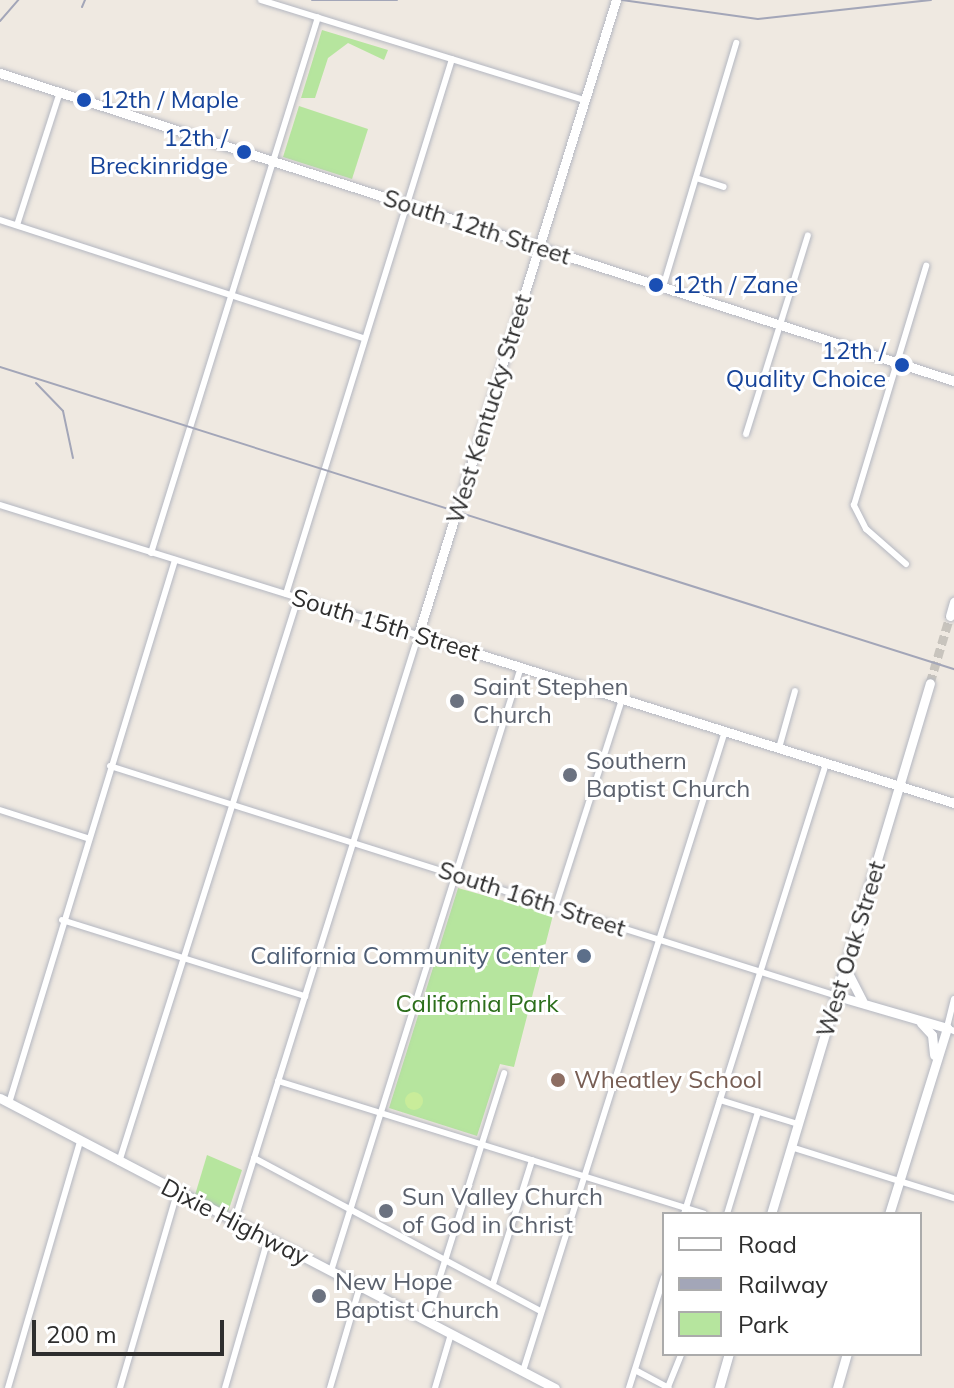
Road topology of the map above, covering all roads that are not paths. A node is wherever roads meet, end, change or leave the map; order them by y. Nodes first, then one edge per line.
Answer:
1 (261, 0) edge
2 (616, 0) edge
3 (318, 17) junction
4 (736, 43) dead end
5 (452, 59) junction
6 (0, 73) edge
7 (60, 92) junction
8 (585, 100) junction
9 (273, 161) junction
10 (696, 178) junction
11 (724, 187) dead end
12 (407, 205) junction
13 (0, 220) edge
14 (17, 225) junction
15 (808, 235) dead end
16 (539, 247) junction
17 (926, 266) dead end
18 (663, 287) junction
19 (231, 295) junction
20 (779, 325) junction
21 (364, 338) junction
22 (896, 363) junction
23 (954, 381) edge
24 (746, 434) dead end
25 (0, 505) edge
26 (151, 553) junction
27 (175, 560) junction
28 (906, 564) dead end
29 (286, 594) junction
30 (298, 598) junction
31 (954, 602) edge
32 (950, 616) dead end
33 (418, 635) junction
34 (415, 646) dead end
35 (521, 667) junction
36 (930, 683) tunnel mouth
37 (795, 691) dead end
38 (622, 699) junction
39 (725, 731) junction
40 (779, 748) junction
41 (826, 763) junction
42 (110, 766) junction
43 (900, 786) junction
44 (954, 803) edge
45 (232, 805) junction
46 (0, 810) edge
47 (87, 838) junction
48 (353, 843) junction
49 (455, 875) junction
50 (555, 908) junction
51 (62, 920) junction
52 (657, 940) junction
53 (184, 958) junction
54 (846, 966) junction
55 (760, 970) junction
56 (305, 996) junction
57 (837, 996) junction
58 (954, 999) edge
59 (868, 1004) junction
60 (914, 1018) junction
61 (951, 1030) edge
62 (932, 1070) junction
63 (504, 1073) dead end
64 (278, 1081) junction
65 (720, 1100) junction
66 (4, 1101) edge
67 (758, 1112) junction
68 (379, 1115) junction
69 (798, 1124) junction
70 (80, 1141) junction
71 (481, 1146) junction
72 (791, 1147) junction
73 (254, 1158) junction
74 (532, 1160) junction
75 (119, 1162) junction
76 (583, 1176) junction
77 (899, 1181) junction
78 (177, 1193) junction
79 (954, 1198) edge
80 (350, 1209) junction
81 (685, 1211) edge
82 (728, 1212) edge
83 (772, 1212) edge
84 (890, 1212) edge
85 (234, 1222) junction
86 (268, 1239) junction
87 (446, 1259) junction
88 (331, 1271) junction
89 (662, 1283) edge
90 (493, 1284) junction
91 (360, 1286) junction
92 (541, 1311) junction
93 (426, 1321) junction
94 (451, 1334) junction
95 (680, 1356) edge
96 (728, 1356) edge
97 (846, 1356) edge
98 (635, 1370) junction
99 (523, 1371) junction
100 (541, 1384) edge
101 (8, 1388) edge
102 (120, 1388) edge
103 (225, 1388) edge
104 (330, 1388) edge
105 (435, 1388) edge
106 (555, 1388) edge
107 (629, 1388) edge
108 (669, 1388) edge
109 (719, 1388) edge
110 (837, 1388) edge

1 - 3 street
2 - 8 street, West Kentucky Street
3 - 5 street
3 - 9 street
4 - 10 street
5 - 8 street
5 - 12 street
6 - 7 street, South 12th Street
7 - 9 street, South 12th Street
7 - 14 street
8 - 16 street, West Kentucky Street
9 - 12 street, South 12th Street
9 - 19 street
10 - 11 street
10 - 18 street
12 - 16 street, South 12th Street
12 - 21 street
13 - 14 street
14 - 19 street
15 - 20 street
16 - 18 street, South 12th Street
16 - 33 street, West Kentucky Street
17 - 22 street
18 - 20 street, South 12th Street
19 - 21 street
19 - 26 street
20 - 22 street, South 12th Street
20 - 24 street
21 - 29 street
22 - 23 street, South 12th Street
22 - 28 street
25 - 26 street, South 15th Street
26 - 27 street, South 15th Street
27 - 29 street, South 15th Street
27 - 42 street
29 - 30 street, South 15th Street
30 - 33 street, South 15th Street
30 - 45 street
31 - 32 street
33 - 35 street, South 15th Street
34 - 48 street
35 - 38 street, South 15th Street
35 - 49 street
36 - 43 street, West Oak Street
37 - 40 street
38 - 39 street, South 15th Street
38 - 50 street
39 - 40 street, South 15th Street
39 - 52 street
40 - 41 street, South 15th Street
41 - 43 street, South 15th Street
41 - 55 street
42 - 45 street, South 16th Street
42 - 47 street
43 - 44 street, South 15th Street
43 - 54 street, West Oak Street
45 - 48 street, South 16th Street
45 - 53 street
46 - 47 street
47 - 51 street
48 - 49 street, South 16th Street
48 - 56 street
49 - 50 street, South 16th Street
49 - 68 street
50 - 52 street, South 16th Street
51 - 53 street
51 - 66 street
52 - 55 street, South 16th Street
52 - 76 street
53 - 56 street
53 - 75 street
54 - 57 street, West Oak Street
54 - 59 street
55 - 57 street, South 16th Street
55 - 65 street
56 - 64 street
57 - 59 street, South 16th Street
57 - 69 street, West Oak Street
58 - 61 street
59 - 60 street, South 16th Street
60 - 61 street, South 16th Street
60 - 62 street
61 - 62 street
62 - 77 street
63 - 71 street
64 - 68 street
64 - 73 street
65 - 67 street
65 - 81 street
66 - 70 street, Dixie Highway
67 - 69 street
67 - 82 street
68 - 71 street
68 - 80 street
69 - 72 street, West Oak Street
70 - 75 street, Dixie Highway
70 - 101 street
71 - 74 street
71 - 87 street
72 - 77 street
72 - 83 street, West Oak Street
73 - 80 street
73 - 85 street
74 - 76 street
74 - 90 street
75 - 78 street, Dixie Highway
76 - 81 street
76 - 92 street
77 - 79 street
77 - 84 street
78 - 85 street, Dixie Highway
78 - 102 street
80 - 87 street
80 - 88 street
85 - 86 street, Dixie Highway
86 - 88 street, Dixie Highway
86 - 103 street
87 - 90 street
87 - 93 street
88 - 91 street, Dixie Highway
89 - 98 street
90 - 92 street
91 - 93 street, Dixie Highway
91 - 104 street
92 - 99 street
93 - 94 street, Dixie Highway
94 - 99 street, Dixie Highway
94 - 105 street
95 - 108 street
96 - 109 street
97 - 110 street
98 - 107 street
98 - 108 street
99 - 100 street, Dixie Highway
100 - 106 street, Dixie Highway

